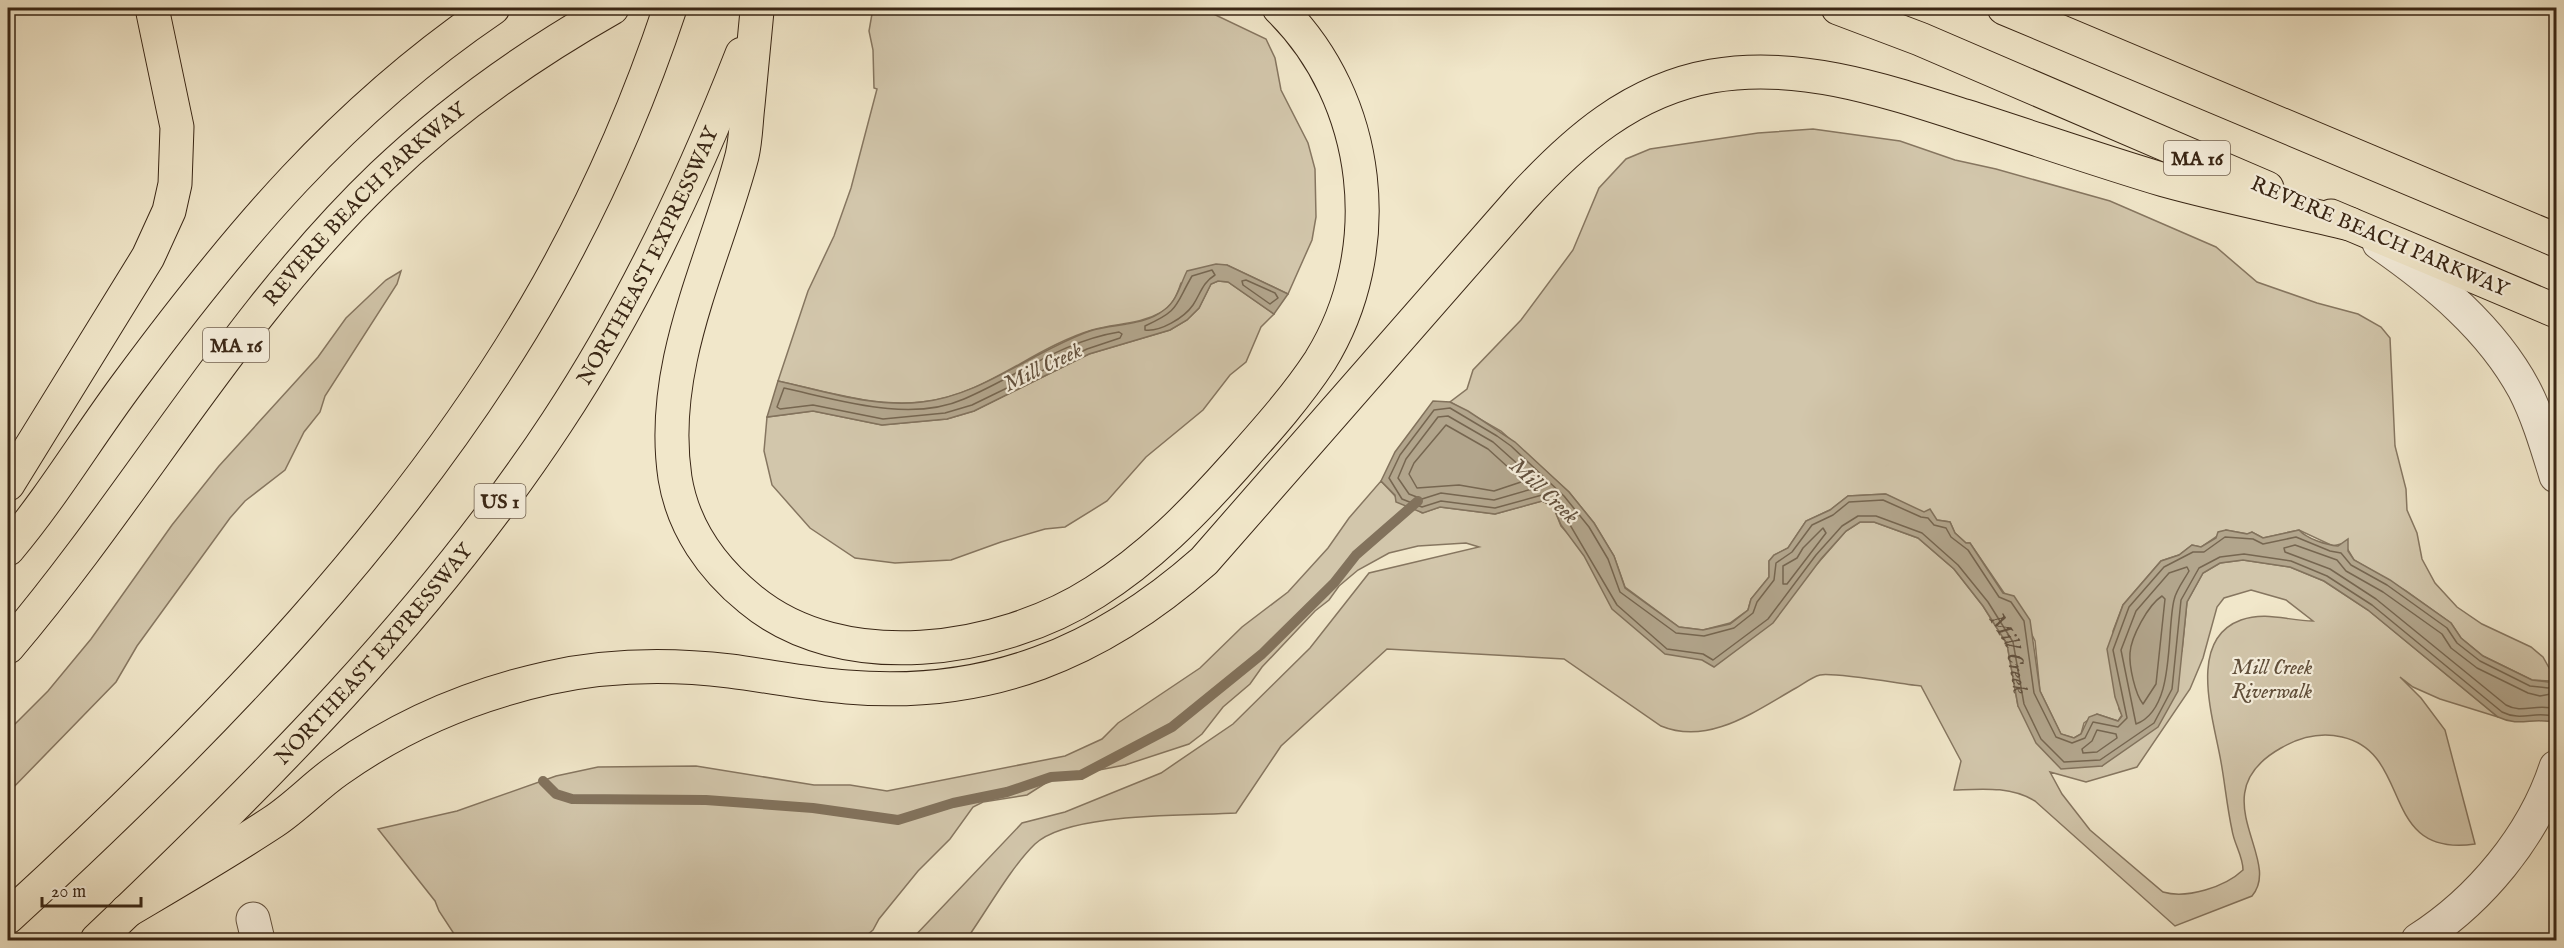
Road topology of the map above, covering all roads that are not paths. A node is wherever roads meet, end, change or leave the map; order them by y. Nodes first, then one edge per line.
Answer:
1 (152, 8) edge
2 (493, 8) edge
3 (612, 8) edge
4 (658, 8) edge
5 (670, 8) edge
6 (1279, 8) edge
7 (1838, 8) edge
8 (2004, 8) edge
9 (758, 9) edge
10 (654, 55) junction
11 (2350, 224) junction
12 (2556, 240) edge
13 (2556, 311) edge
14 (2556, 476) edge
15 (8, 484) edge
16 (8, 549) edge
17 (8, 646) edge
18 (2556, 767) edge
19 (127, 912) junction
20 (8, 917) edge
21 (97, 940) edge
22 (2418, 940) edge

1 - 15 highway
2 - 16 highway, MA 16
3 - 17 highway, REVERE BEACH PARKWAY / MA 16
4 - 10 highway
5 - 10 highway
6 - 9 highway
7 - 11 highway, REVERE BEACH PARKWAY / MA 16
8 - 12 highway
9 - 19 highway, NORTHEAST EXPRESSWAY / US 1
10 - 20 highway
11 - 13 highway, REVERE BEACH PARKWAY / MA 16
11 - 14 street
11 - 19 highway
18 - 22 street
19 - 21 highway, NORTHEAST EXPRESSWAY / US 1

